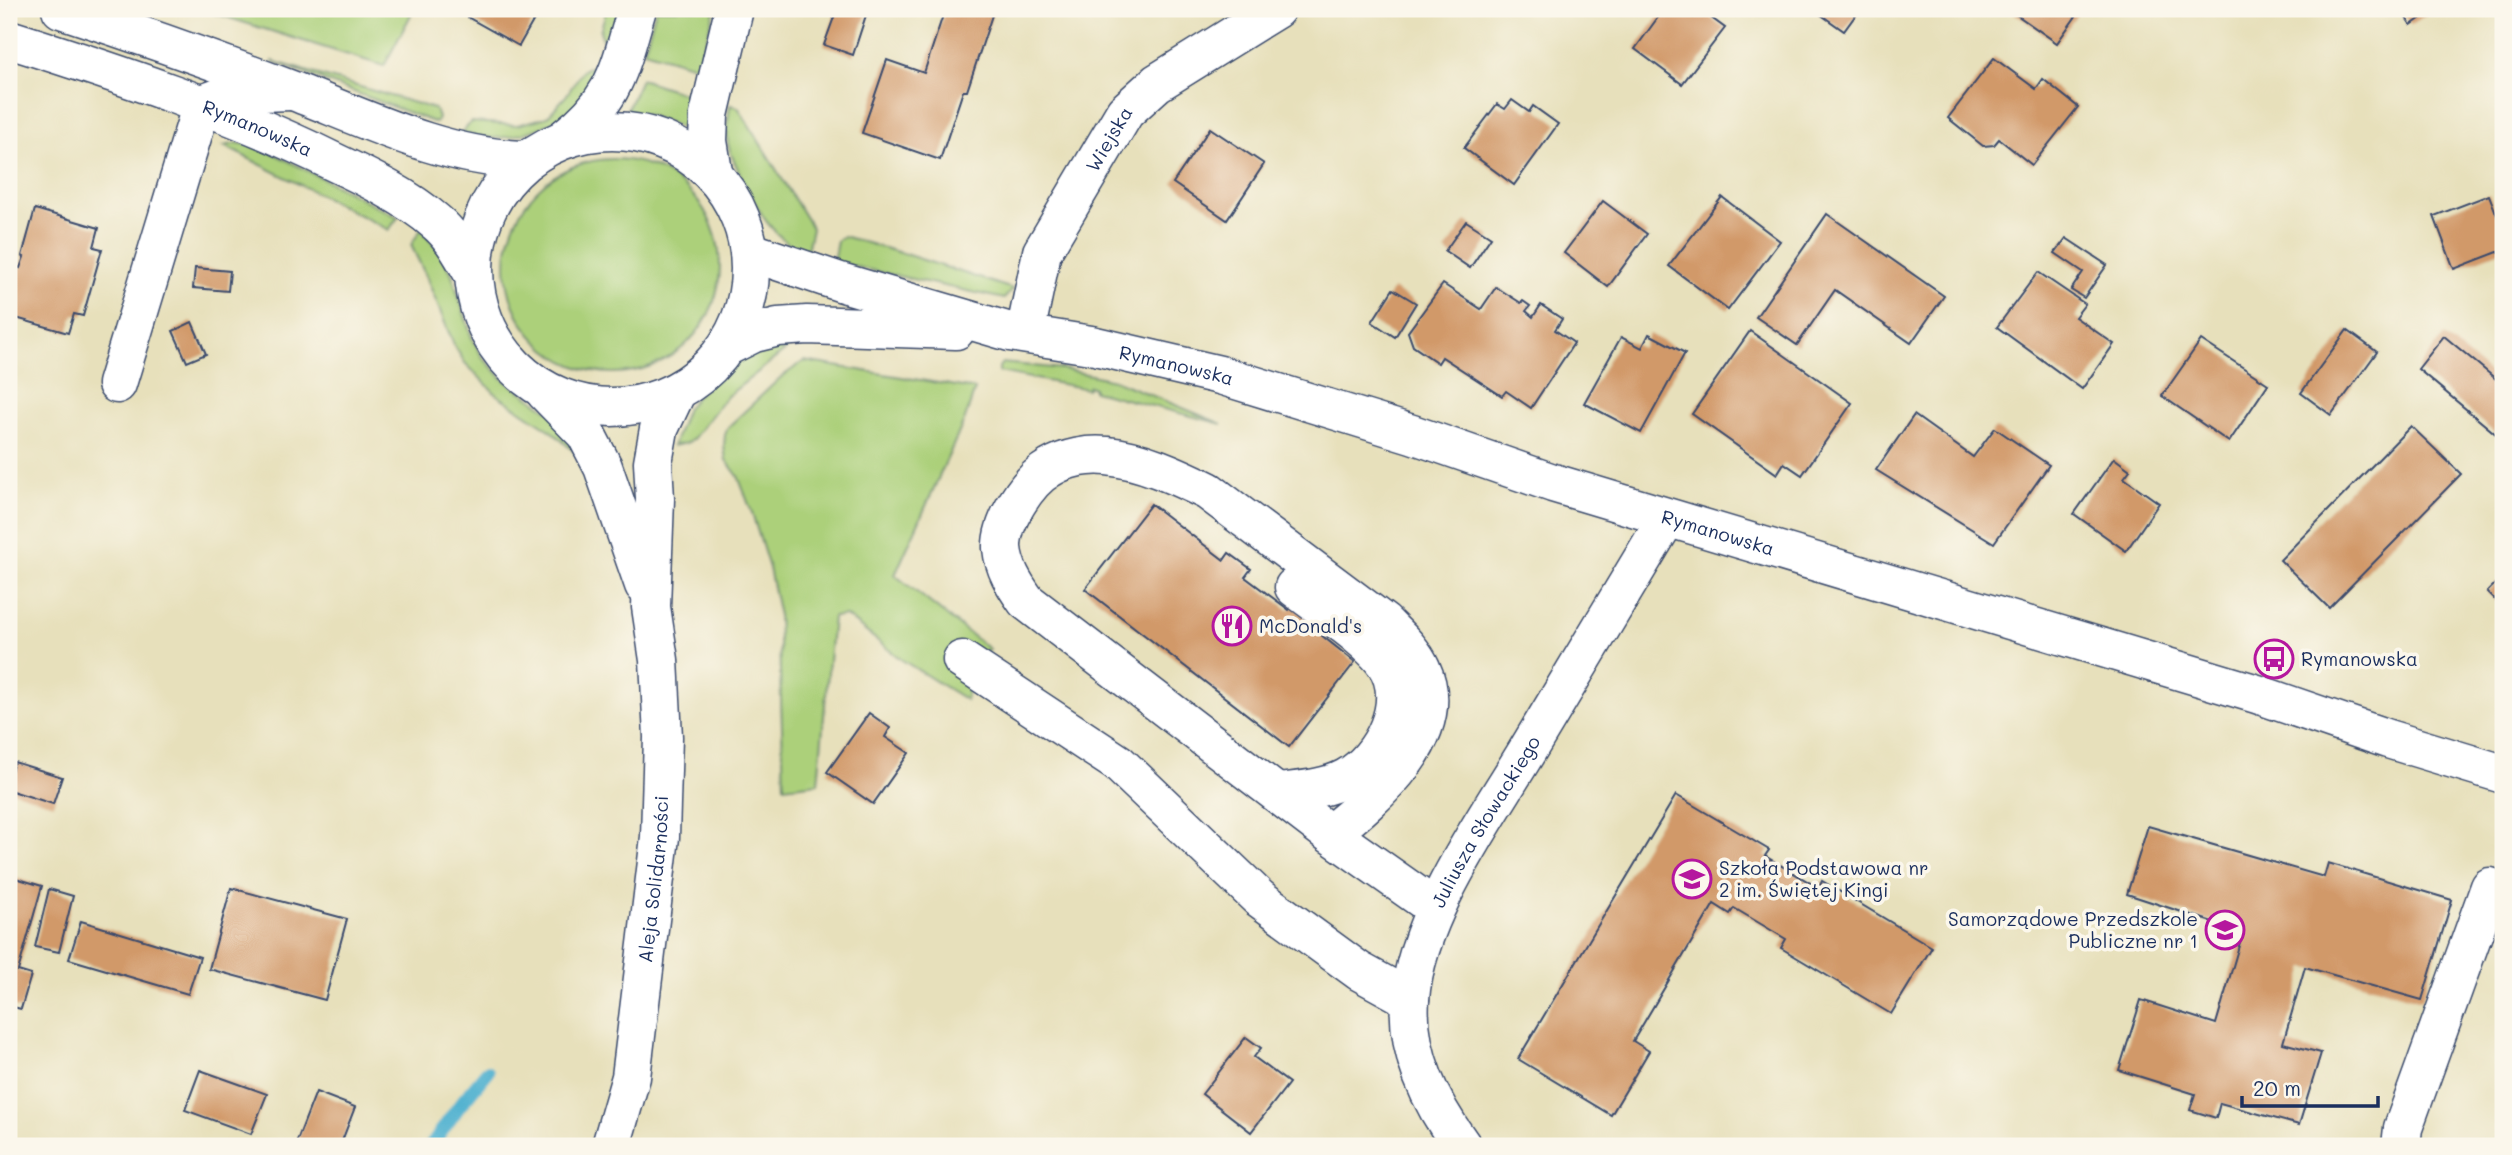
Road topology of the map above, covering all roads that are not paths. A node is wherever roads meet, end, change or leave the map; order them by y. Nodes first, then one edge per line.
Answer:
1 (61, 9) edge
2 (637, 9) edge
3 (734, 9) edge
4 (1276, 9) edge
5 (9, 39) edge
6 (291, 90) junction
7 (202, 104) junction
8 (564, 138) junction
9 (523, 160) junction
10 (713, 173) junction
11 (751, 252) junction
12 (473, 273) junction
13 (1017, 333) junction
14 (728, 346) junction
15 (117, 384) dead end
16 (541, 388) junction
17 (676, 393) junction
18 (1134, 462) junction
19 (1667, 518) junction
20 (651, 607) junction
21 (962, 660) dead end
22 (2503, 774) edge
23 (1278, 793) junction
24 (1330, 834) junction
25 (2490, 887) dead end
26 (1435, 908) junction
27 (1410, 999) junction
28 (611, 1146) edge
29 (1462, 1146) edge
30 (2400, 1146) edge

1 - 6 main road
2 - 8 main road
3 - 10 main road
4 - 13 main road, Wiejska
5 - 7 main road, Rymanowska
6 - 7 main road
6 - 9 main road
7 - 12 main road, Rymanowska
7 - 15 main road
8 - 9 main road
8 - 10 main road
9 - 12 main road
10 - 11 main road
11 - 13 main road, Rymanowska
11 - 14 main road
12 - 16 main road
13 - 14 main road, Rymanowska
13 - 19 main road, Rymanowska
14 - 17 main road
16 - 17 main road
16 - 20 main road, Aleja Solidarności
17 - 20 main road, Aleja Solidarności
18 - 23 main road
18 - 23 main road
18 - 24 main road
19 - 22 main road, Rymanowska
19 - 26 main road, Juliusza Słowackiego
20 - 28 main road, Aleja Solidarności
21 - 27 main road
23 - 24 main road
24 - 26 main road
25 - 30 main road
26 - 27 main road, Juliusza Słowackiego
27 - 29 main road, Juliusza Słowackiego

